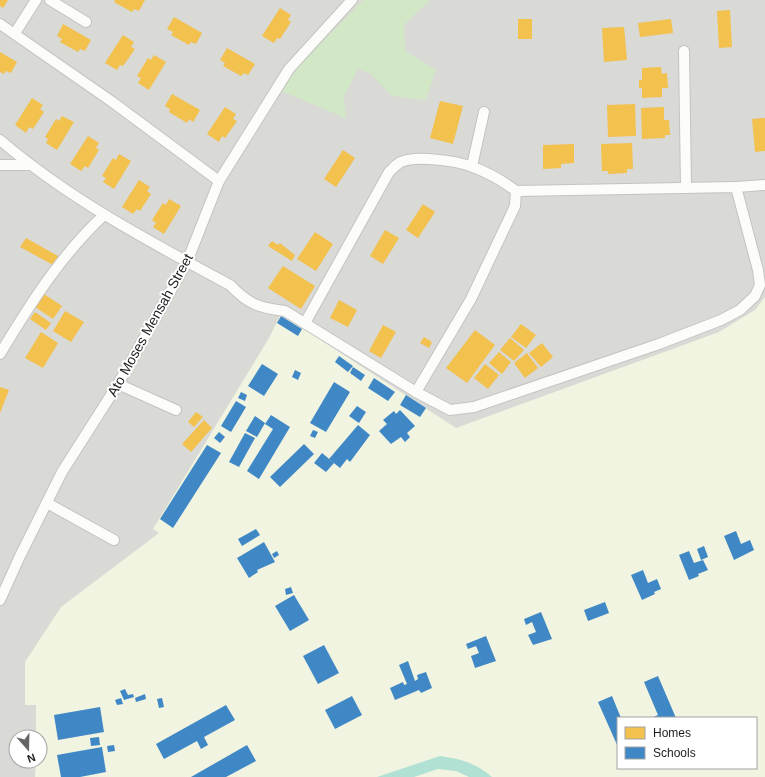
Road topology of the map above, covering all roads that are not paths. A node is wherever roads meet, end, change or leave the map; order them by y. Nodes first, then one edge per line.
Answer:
1 (36, 0) edge
2 (50, 0) edge
3 (352, 0) edge
4 (86, 22) dead end
5 (0, 24) edge
6 (15, 33) junction
7 (684, 51) dead end
8 (484, 112) dead end
9 (0, 140) edge
10 (0, 165) edge
11 (30, 165) junction
12 (472, 166) junction
13 (219, 181) junction
14 (765, 185) edge
15 (736, 187) junction
16 (686, 188) junction
17 (516, 191) junction
18 (104, 215) junction
19 (187, 262) junction
20 (305, 323) junction
21 (0, 354) edge
22 (118, 384) junction
23 (416, 392) junction
24 (176, 410) dead end
25 (47, 504) junction
26 (114, 540) dead end
27 (0, 600) edge

1 - 6 street
2 - 4 street
3 - 13 street, Ato Moses Mensah Street
5 - 6 street
6 - 13 street
7 - 16 street
8 - 12 street
9 - 11 street
10 - 11 street
11 - 18 street
12 - 17 street
12 - 20 street
13 - 19 street, Ato Moses Mensah Street
14 - 15 street
15 - 16 street
15 - 23 street
16 - 17 street
17 - 23 street
18 - 19 street
18 - 21 street
19 - 20 street
19 - 22 street, Ato Moses Mensah Street
20 - 23 street
22 - 24 street
22 - 25 street, Ato Moses Mensah Street
25 - 26 street
25 - 27 street, Ato Moses Mensah Street

